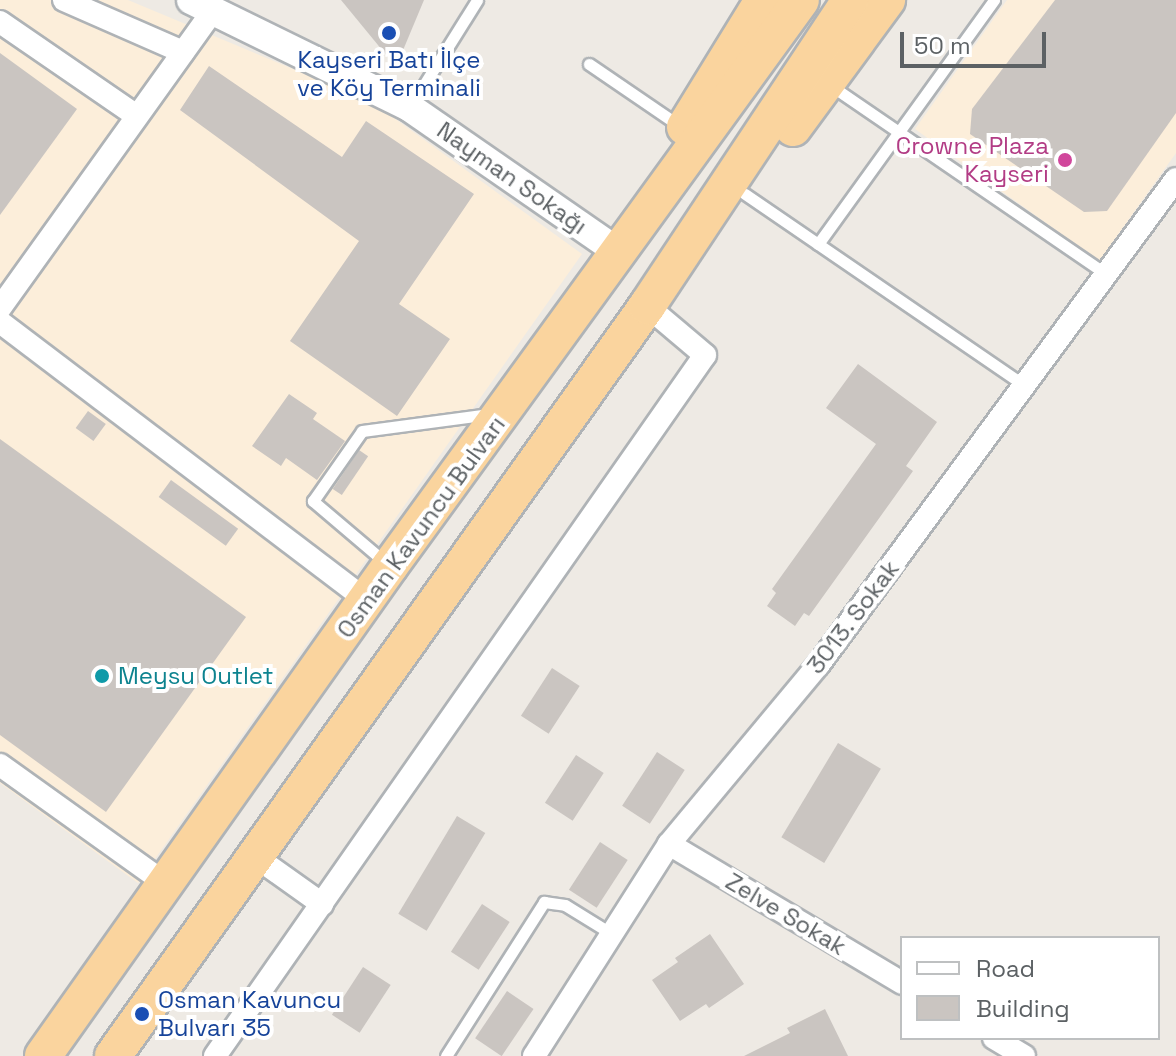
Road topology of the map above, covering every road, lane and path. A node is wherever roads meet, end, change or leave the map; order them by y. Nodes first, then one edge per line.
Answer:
1 (64, 0) edge
2 (477, 0) edge
3 (763, 0) edge
4 (801, 0) edge
5 (850, 0) edge
6 (887, 0) edge
7 (994, 0) edge
8 (203, 5) edge
9 (0, 22) edge
10 (183, 52) junction
11 (589, 64) dead end
12 (826, 83) junction
13 (409, 107) junction
14 (137, 116) junction
15 (684, 129) junction
16 (900, 133) junction
17 (1176, 179) edge
18 (745, 194) junction
19 (818, 244) junction
20 (617, 251) junction
21 (1106, 274) junction
22 (647, 306) junction
23 (1, 321) edge
24 (1024, 385) junction
25 (505, 412) junction
26 (390, 566) junction
27 (366, 600) junction
28 (0, 765) edge
29 (669, 844) junction
30 (253, 855) junction
31 (166, 884) junction
32 (322, 904) junction
33 (612, 934) junction
34 (900, 982) edge
35 (997, 1040) edge
36 (43, 1056) edge
37 (113, 1056) edge
38 (215, 1056) edge
39 (446, 1056) edge
40 (534, 1056) edge
41 (1024, 1056) edge

1 - 10 street
2 - 13 lane
3 - 15 highway
4 - 20 highway, Osman Kavuncu Bulvarı
5 - 22 highway
6 - 12 highway
7 - 16 lane
8 - 10 street
8 - 13 street, Nayman Sokağı
9 - 14 street
10 - 14 street
11 - 15 lane
12 - 16 lane
12 - 18 highway
13 - 20 street, Nayman Sokağı
14 - 23 street
15 - 20 highway
16 - 19 lane
16 - 21 lane
17 - 21 street, 3013. Sokak
18 - 19 lane
18 - 22 highway
19 - 24 lane
20 - 25 highway, Osman Kavuncu Bulvarı
21 - 24 street, 3013. Sokak
22 - 30 highway
22 - 32 street
23 - 27 street
24 - 29 street, 3013. Sokak
25 - 26 highway, Osman Kavuncu Bulvarı
25 - 26 lane
26 - 27 highway, Osman Kavuncu Bulvarı
27 - 31 highway, Osman Kavuncu Bulvarı
28 - 31 street
29 - 33 street, 3013. Sokak
29 - 34 street, Zelve Sokak
30 - 32 street
30 - 37 highway
31 - 36 highway, Osman Kavuncu Bulvarı
32 - 38 street
33 - 39 lane
33 - 40 street, 3013. Sokak
35 - 41 street

